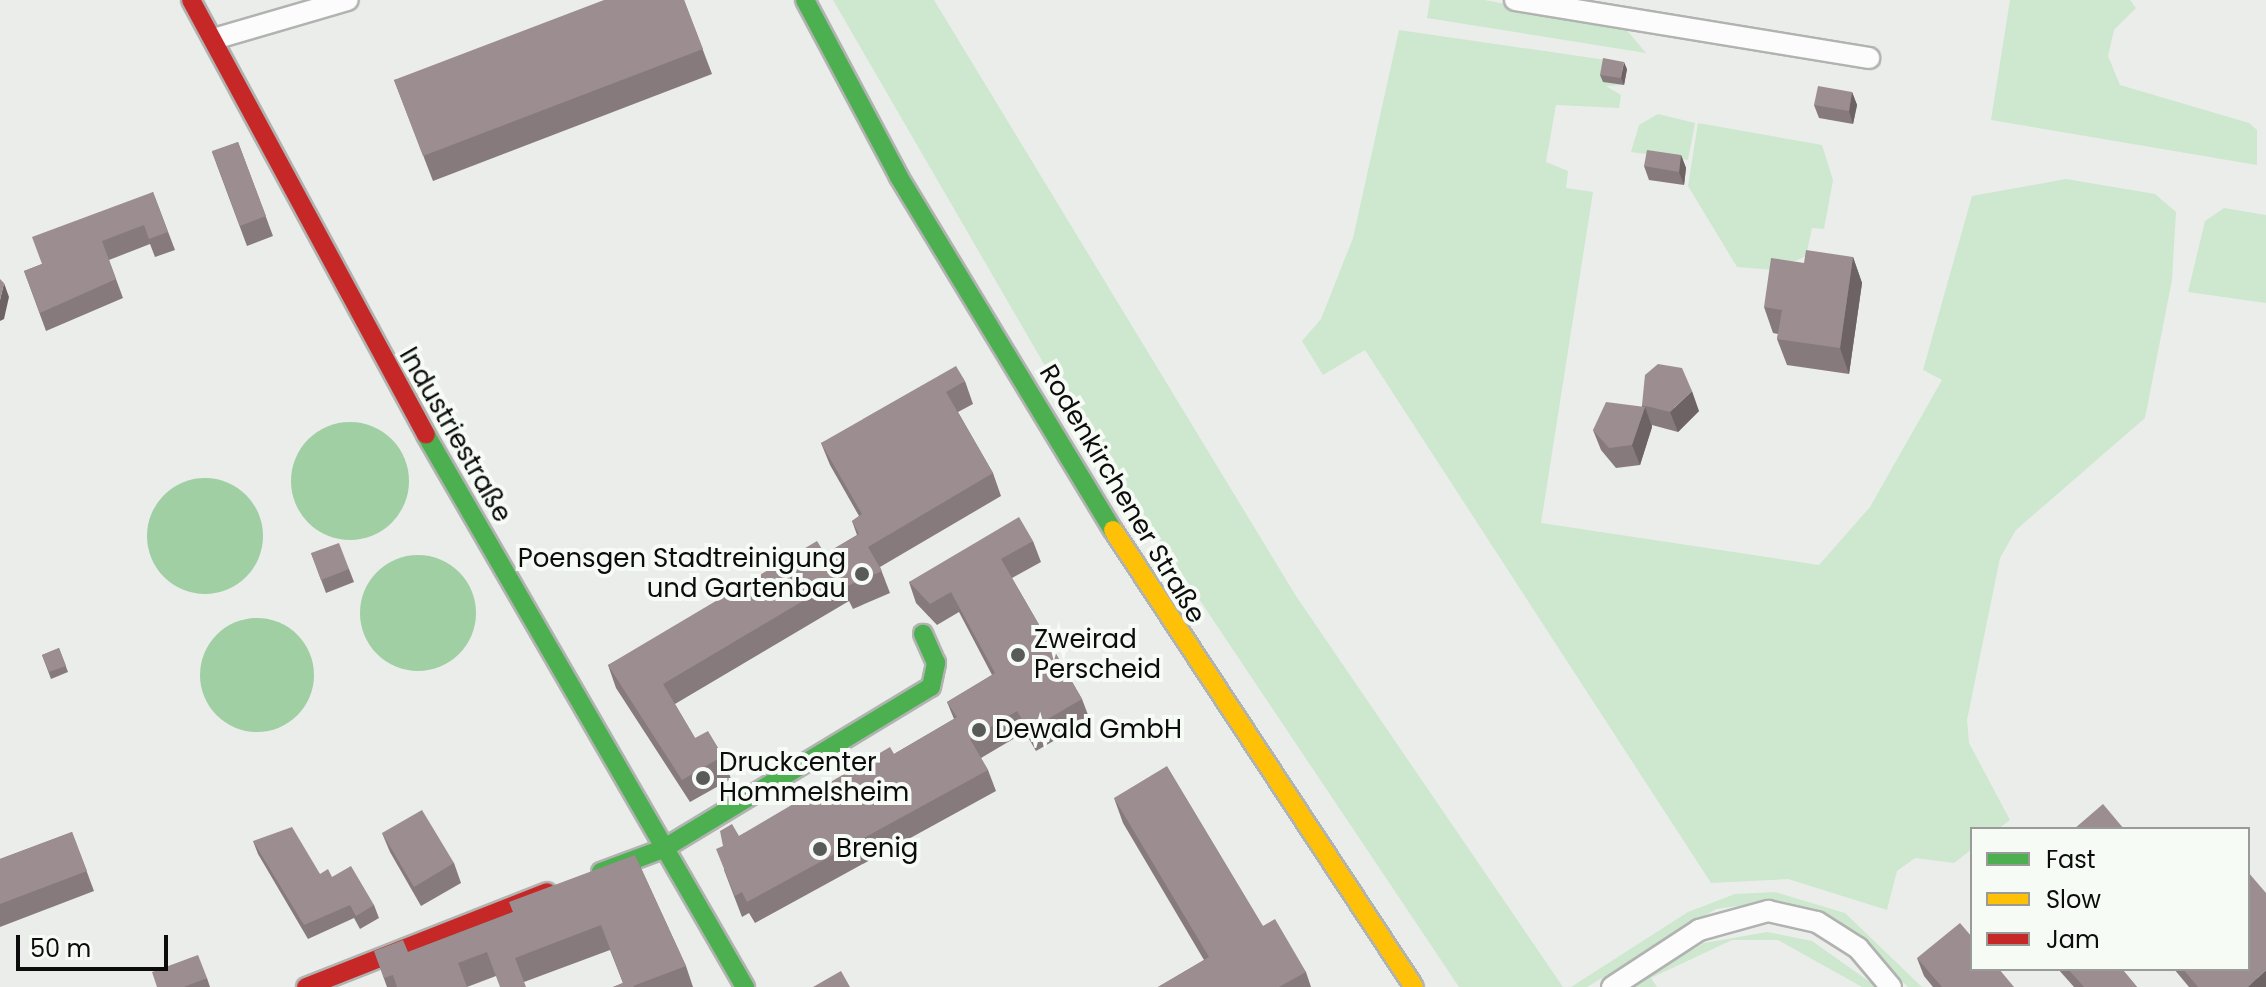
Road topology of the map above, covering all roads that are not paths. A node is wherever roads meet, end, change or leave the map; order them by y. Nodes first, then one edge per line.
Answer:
1 (191, 0) edge
2 (348, 0) edge
3 (1515, 0) edge
4 (805, 4) edge
5 (217, 38) junction
6 (1869, 58) dead end
7 (923, 634) dead end
8 (663, 849) junction
9 (1363, 915) junction
10 (306, 987) edge
11 (745, 987) edge
12 (1394, 987) edge
13 (1414, 987) edge
14 (1612, 987) edge
15 (1891, 987) edge

1 - 5 street, Industriestraße
2 - 5 street
3 - 6 street
4 - 9 street, Rodenkirchener Straße
5 - 8 street, Industriestraße
7 - 8 street
8 - 10 street
8 - 11 street, Industriestraße
9 - 12 street
9 - 13 street, Rodenkirchener Straße
14 - 15 street

